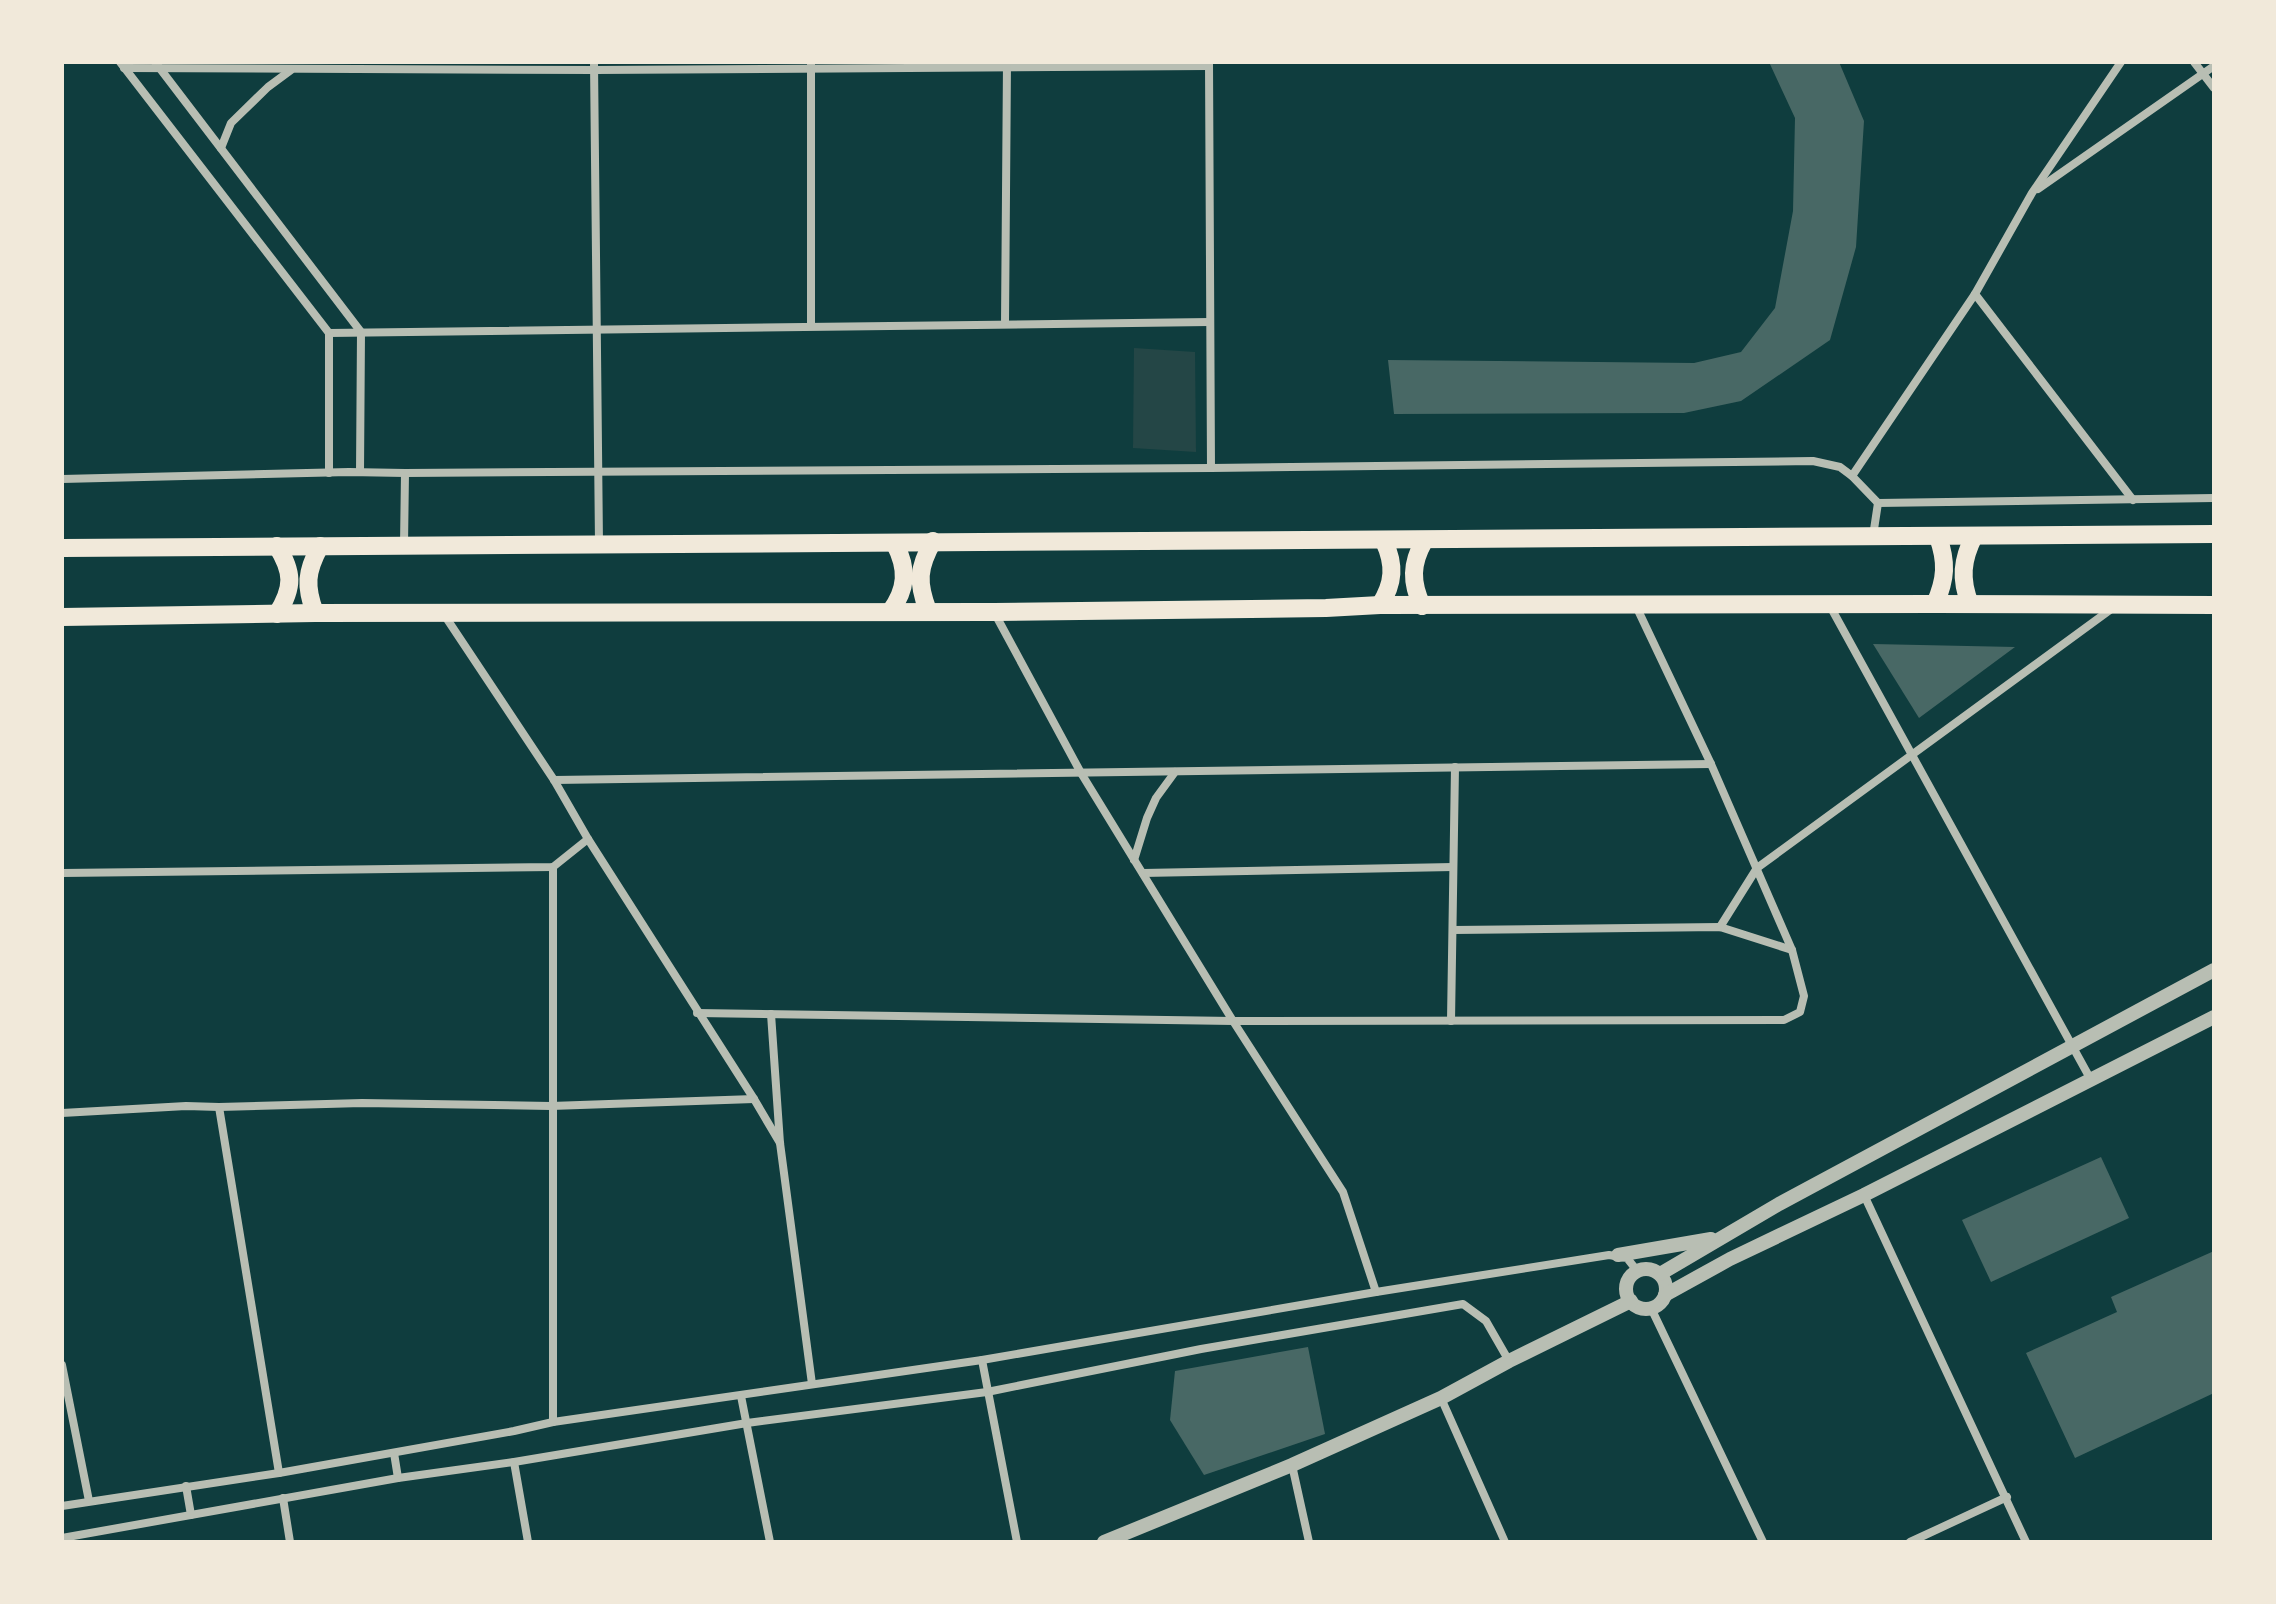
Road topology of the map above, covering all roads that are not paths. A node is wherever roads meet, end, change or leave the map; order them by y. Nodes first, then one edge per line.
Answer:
1 (2121, 62) edge
2 (2194, 62) edge
3 (1208, 64) edge
4 (122, 65) edge
5 (157, 65) edge
6 (1007, 65) edge
7 (411, 66) edge
8 (594, 66) edge
9 (811, 66) edge
10 (2214, 66) edge
11 (293, 69) junction
12 (2203, 74) junction
13 (2214, 88) edge
14 (221, 148) junction
15 (2032, 193) junction
16 (1975, 294) junction
17 (1210, 322) junction
18 (1005, 324) junction
19 (811, 326) junction
20 (598, 329) junction
21 (361, 332) junction
22 (329, 333) junction
23 (1211, 468) junction
24 (599, 471) junction
25 (360, 472) junction
26 (329, 473) junction
27 (405, 473) junction
28 (1852, 476) junction
29 (62, 479) edge
30 (2214, 498) edge
31 (2133, 500) junction
32 (1878, 503) junction
33 (2214, 534) edge
34 (1873, 536) junction
35 (1974, 536) junction
36 (1938, 537) junction
37 (933, 541) junction
38 (1384, 541) junction
39 (1424, 541) junction
40 (599, 544) junction
41 (895, 544) junction
42 (404, 545) junction
43 (277, 546) junction
44 (320, 546) junction
45 (62, 548) edge
46 (1935, 604) junction
47 (1970, 604) junction
48 (1380, 605) junction
49 (1830, 605) junction
50 (2117, 605) junction
51 (1422, 606) junction
52 (1636, 606) junction
53 (2211, 609) edge
54 (928, 611) junction
55 (890, 612) junction
56 (994, 612) junction
57 (315, 613) junction
58 (442, 613) junction
59 (277, 614) junction
60 (62, 617) edge
61 (1912, 755) junction
62 (1711, 764) junction
63 (1455, 767) junction
64 (1175, 772) junction
65 (1081, 773) junction
66 (554, 780) junction
67 (588, 839) junction
68 (1134, 860) junction
69 (553, 867) junction
70 (1453, 867) junction
71 (1757, 868) junction
72 (62, 873) edge
73 (1143, 873) junction
74 (1720, 927) junction
75 (1453, 930) junction
76 (1792, 950) junction
77 (2214, 970) edge
78 (697, 1013) junction
79 (771, 1014) junction
80 (2214, 1017) edge
81 (1233, 1021) junction
82 (1451, 1021) junction
83 (2073, 1047) junction
84 (2091, 1080) junction
85 (754, 1099) junction
86 (551, 1106) junction
87 (219, 1107) junction
88 (62, 1113) edge
89 (780, 1143) junction
90 (1864, 1195) junction
91 (1720, 1237) junction
92 (1618, 1255) junction
93 (1638, 1272) junction
94 (1660, 1274) junction
95 (1376, 1292) junction
96 (1665, 1295) junction
97 (1631, 1301) junction
98 (1651, 1308) junction
99 (982, 1360) junction
100 (1509, 1361) junction
101 (62, 1365) edge
102 (812, 1384) junction
103 (987, 1392) junction
104 (741, 1396) junction
105 (1441, 1398) junction
106 (553, 1422) junction
107 (747, 1423) junction
108 (394, 1453) junction
109 (514, 1462) junction
110 (1292, 1465) junction
111 (279, 1473) junction
112 (398, 1478) junction
113 (186, 1486) junction
114 (2007, 1497) junction
115 (283, 1498) junction
116 (89, 1501) junction
117 (62, 1506) edge
118 (191, 1515) junction
119 (62, 1538) edge
120 (95, 1538) edge
121 (290, 1542) edge
122 (528, 1542) edge
123 (770, 1542) edge
124 (1017, 1542) edge
125 (1104, 1542) edge
126 (1309, 1542) edge
127 (1505, 1542) edge
128 (1763, 1542) edge
129 (1910, 1542) edge
130 (2026, 1542) edge

1 - 15 street
2 - 12 street
3 - 6 street
3 - 17 street
4 - 5 street
4 - 22 street
5 - 11 street
5 - 14 street
6 - 9 street
6 - 18 street
7 - 8 street
7 - 11 street
8 - 9 street
8 - 20 street
9 - 19 street
10 - 12 street
11 - 14 street
12 - 13 street
12 - 15 street
14 - 21 street
15 - 16 street
16 - 28 street
16 - 31 street
17 - 18 street
17 - 23 street
18 - 19 street
19 - 20 street
20 - 21 street
20 - 24 street
21 - 22 street
21 - 25 street
22 - 26 street
23 - 24 street
23 - 28 street
24 - 27 street
24 - 40 street
25 - 26 street
25 - 27 street
26 - 29 street
27 - 42 street
28 - 32 street
30 - 31 street
31 - 32 street
32 - 34 street
33 - 35 main road
34 - 36 main road
34 - 39 main road
35 - 36 main road
35 - 47 main road
36 - 46 main road
37 - 38 main road
37 - 41 main road
37 - 54 main road
38 - 39 main road
38 - 48 main road
39 - 51 main road
40 - 41 main road
40 - 42 main road
41 - 55 main road
42 - 44 main road
43 - 44 main road
43 - 45 main road
43 - 59 main road
44 - 57 main road
46 - 47 main road
46 - 49 main road
47 - 50 main road
48 - 51 main road
48 - 56 main road
49 - 52 main road
49 - 61 street
50 - 53 main road
50 - 61 street
51 - 52 main road
52 - 62 street
54 - 55 main road
54 - 56 main road
55 - 58 main road
56 - 65 street
57 - 58 main road
57 - 59 main road
58 - 66 street
59 - 60 main road
61 - 71 street
61 - 83 street
62 - 63 street
62 - 71 street
63 - 64 street
63 - 70 street
64 - 65 street
64 - 68 street
65 - 66 street
65 - 68 street
66 - 67 street
67 - 69 street
67 - 78 street
68 - 73 street
69 - 72 street
69 - 86 street
70 - 73 street
70 - 75 street
71 - 74 street
71 - 76 street
73 - 81 street
74 - 75 street
74 - 76 street
75 - 82 street
76 - 82 street
77 - 83 street
78 - 79 street
78 - 85 street
79 - 81 street
79 - 89 street
80 - 84 street
81 - 82 street
81 - 95 street
83 - 84 street
83 - 91 street
84 - 90 street
85 - 86 street
85 - 89 street
86 - 87 street
86 - 106 street
87 - 88 street
87 - 111 street
89 - 102 street
90 - 96 street
90 - 114 street
91 - 92 street
91 - 94 street
92 - 93 street
92 - 95 street
93 - 94 street
93 - 97 street
94 - 96 street
95 - 99 street
96 - 98 street
97 - 98 street
97 - 100 street
98 - 128 street
99 - 102 street
99 - 103 street
100 - 103 street
100 - 105 street
101 - 116 street
102 - 104 street
103 - 107 street
103 - 124 street
104 - 106 street
104 - 107 street
105 - 110 street
105 - 127 street
106 - 108 street
107 - 109 street
107 - 123 street
108 - 111 street
108 - 112 street
109 - 112 street
109 - 122 street
110 - 125 street
110 - 126 street
111 - 113 street
112 - 115 street
113 - 116 street
113 - 118 street
114 - 129 street
114 - 130 street
115 - 118 street
115 - 121 street
116 - 117 street
118 - 120 street
119 - 120 street

